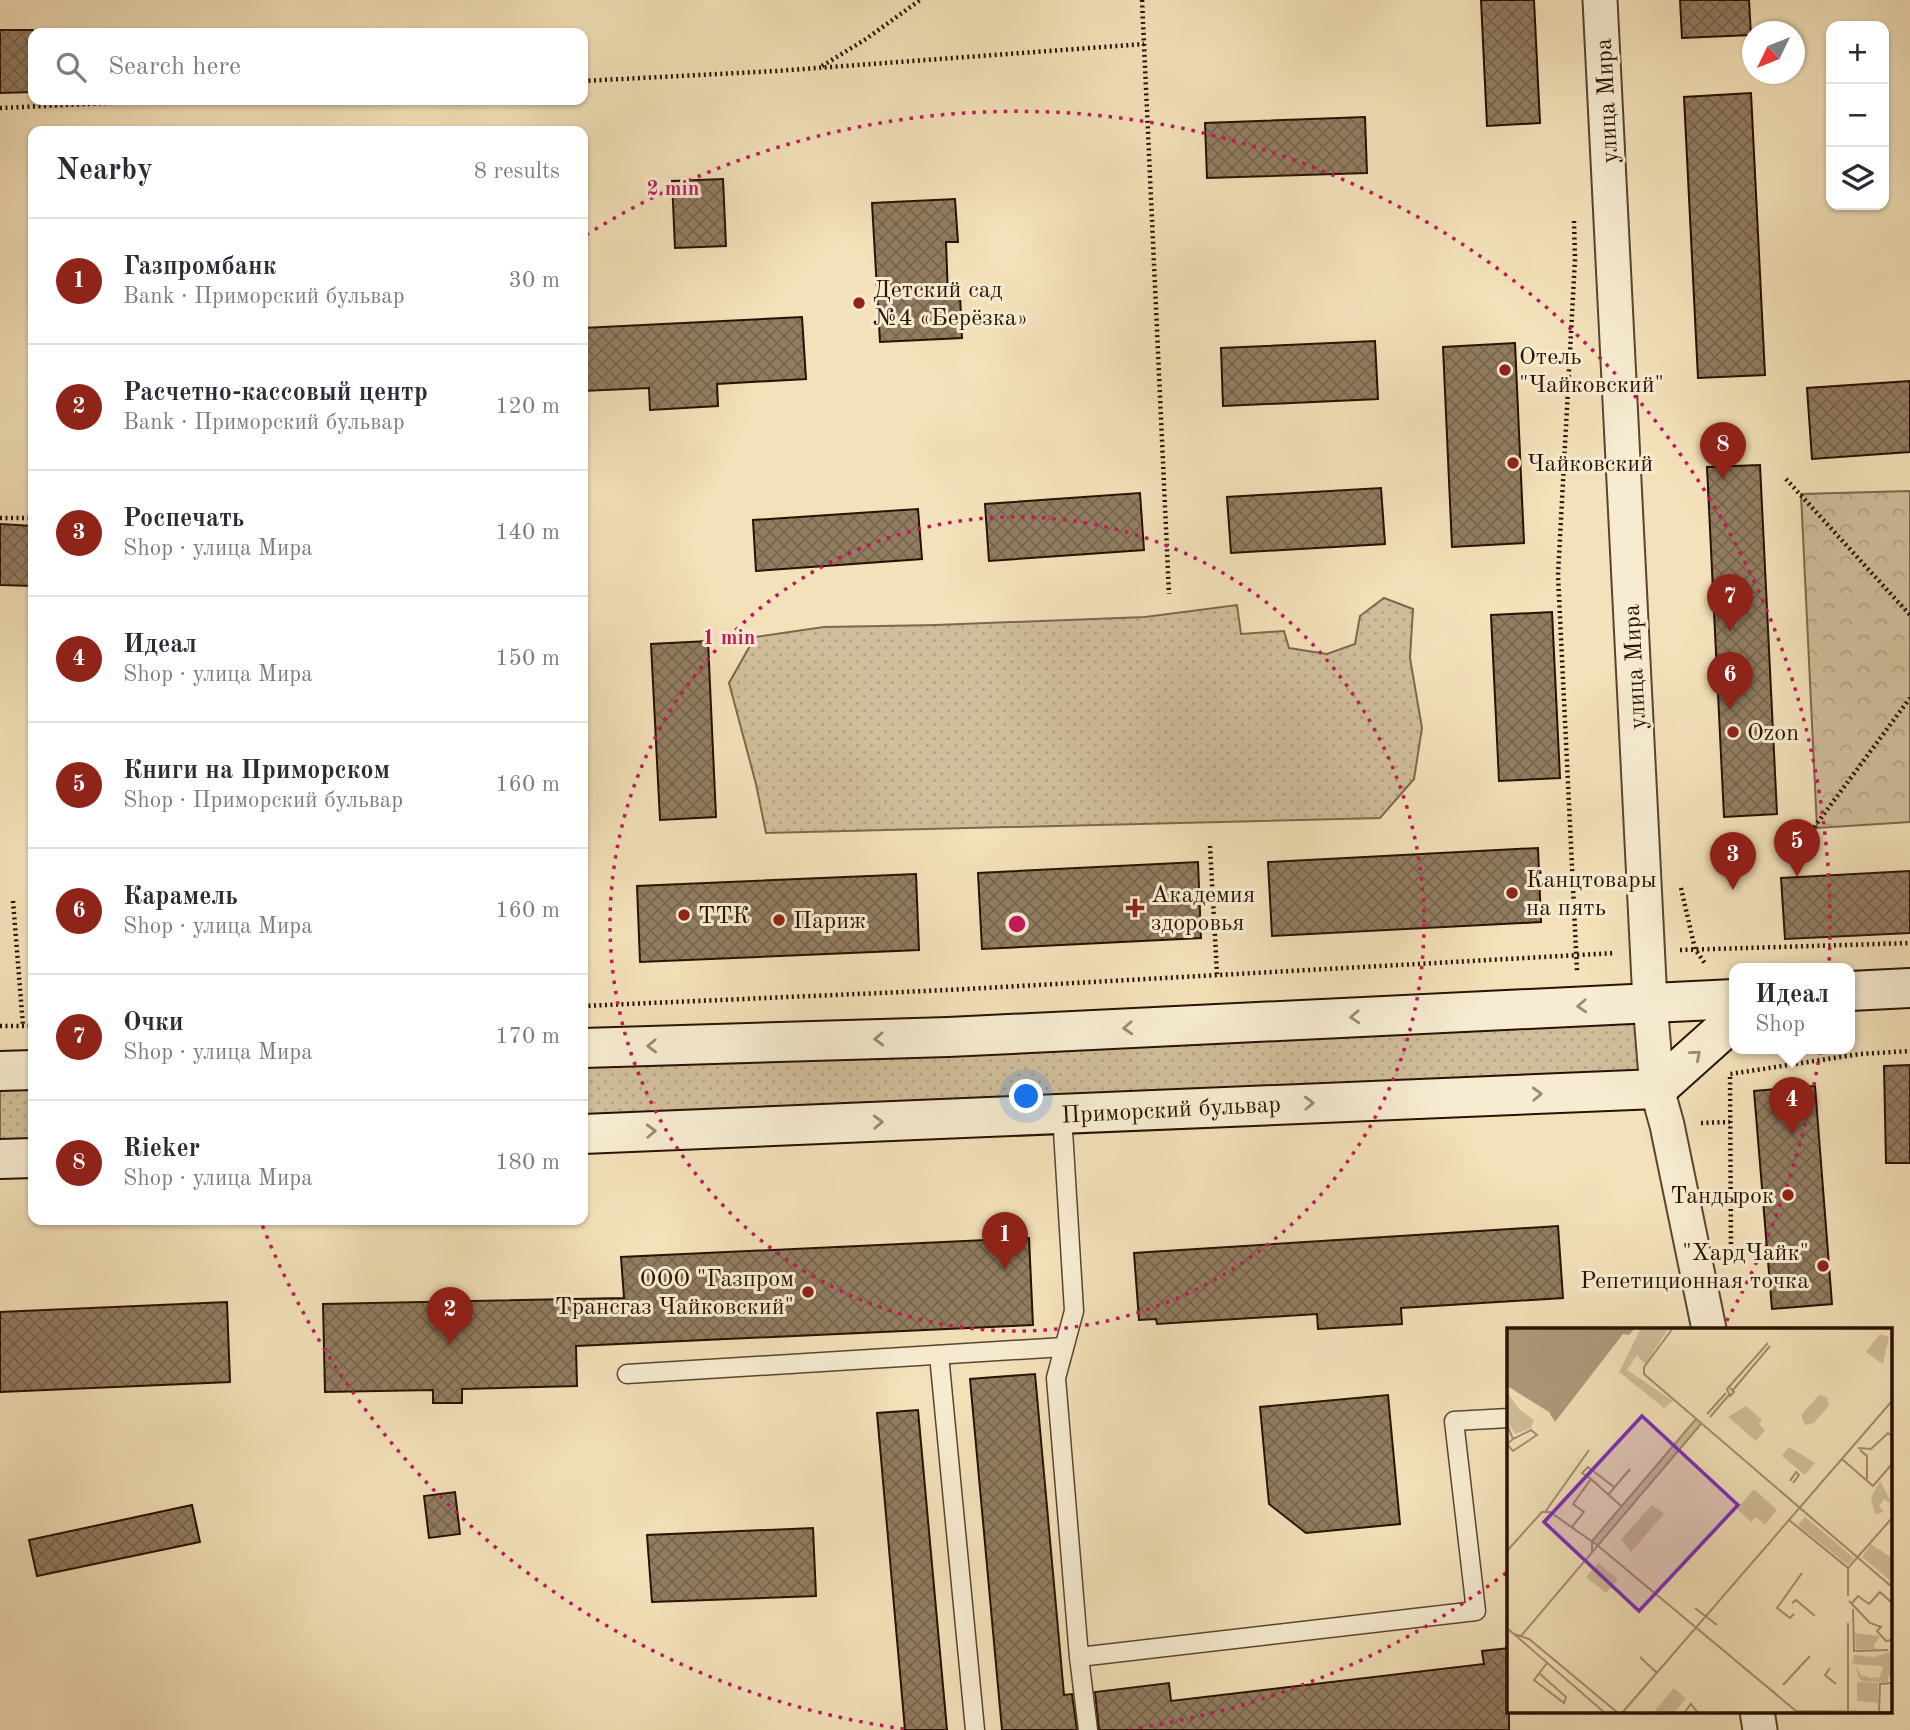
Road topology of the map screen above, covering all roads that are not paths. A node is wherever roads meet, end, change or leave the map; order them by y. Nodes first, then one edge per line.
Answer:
1 (1601, 0) edge
2 (1910, 988) edge
3 (1855, 991) edge
4 (1729, 999) edge
5 (1650, 1002) junction
6 (1729, 1024) edge
7 (588, 1048) edge
8 (28, 1069) edge
9 (0, 1071) edge
10 (1657, 1089) junction
11 (1062, 1114) junction
12 (588, 1134) edge
13 (28, 1158) edge
14 (0, 1159) edge
15 (1709, 1328) edge
16 (1064, 1347) junction
17 (939, 1355) junction
18 (628, 1374) dead end
19 (1507, 1418) edge
20 (1079, 1657) junction
21 (1757, 1712) edge
22 (975, 1730) edge
23 (1088, 1730) edge
24 (1759, 1730) edge

1 - 5 street, улица Мира
2 - 3 street
4 - 5 street
5 -> 7 street
5 - 10 street, улица Мира
10 -> 6 street
8 - 9 street
11 -> 10 street, Приморский бульвар
10 - 15 street, улица Мира
12 -> 11 street, Приморский бульвар
11 - 16 lane
13 - 14 street
16 - 17 lane
16 - 20 lane
17 - 18 lane
17 - 22 lane
19 - 20 lane
20 - 23 lane
21 - 24 street

